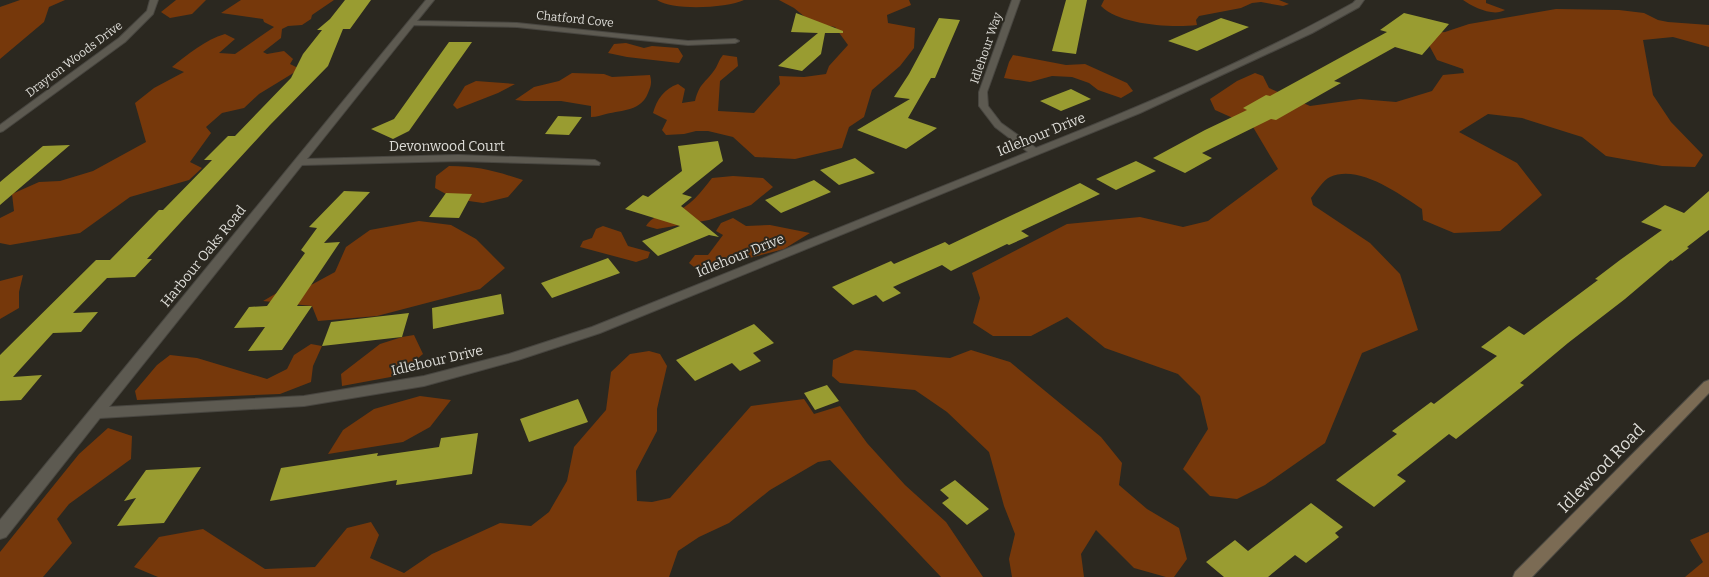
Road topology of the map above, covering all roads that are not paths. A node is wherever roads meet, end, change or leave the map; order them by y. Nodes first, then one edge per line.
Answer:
1 (154, 0) edge
2 (430, 0) edge
3 (1016, 0) edge
4 (1360, 0) edge
5 (411, 23) junction
6 (735, 41) dead end
7 (0, 129) edge
8 (1035, 152) junction
9 (299, 162) junction
10 (595, 163) dead end
11 (1709, 385) edge
12 (96, 413) junction
13 (0, 532) edge
14 (1521, 577) edge

1 - 7 street, Drayton Woods Drive
2 - 5 street, Harbour Oaks Road
3 - 8 street, Idlehour Way
4 - 8 street, Idlehour Drive
5 - 6 street, Chatford Cove
5 - 9 street, Harbour Oaks Road
8 - 12 street, Idlehour Drive
9 - 10 street, Devonwood Court
9 - 12 street, Harbour Oaks Road
11 - 14 street, Idlewood Road
12 - 13 street, Harbour Oaks Road

